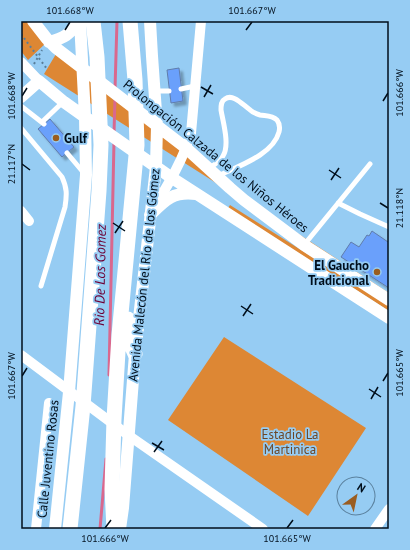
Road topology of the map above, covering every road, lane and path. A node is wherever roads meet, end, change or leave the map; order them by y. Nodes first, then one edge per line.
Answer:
1 (32, 21) edge
2 (79, 21) edge
3 (93, 21) edge
4 (130, 21) edge
5 (136, 21) edge
6 (150, 21) edge
7 (200, 21) edge
8 (21, 34) edge
9 (48, 40) junction
10 (38, 57) junction
11 (21, 62) edge
12 (82, 68) junction
13 (47, 69) dead end
14 (29, 71) junction
15 (135, 80) junction
16 (39, 81) junction
17 (195, 86) junction
18 (108, 88) junction
19 (181, 89) dead end
20 (169, 91) dead end
21 (154, 92) junction
22 (87, 93) junction
23 (21, 97) edge
24 (64, 102) junction
25 (21, 106) edge
26 (85, 117) junction
27 (157, 126) junction
28 (21, 128) edge
29 (137, 145) junction
30 (186, 148) junction
31 (67, 153) dead end
32 (370, 164) dead end
33 (153, 165) junction
34 (213, 173) junction
35 (86, 175) junction
36 (172, 178) junction
37 (197, 194) junction
38 (338, 203) junction
39 (21, 212) edge
40 (150, 215) junction
41 (29, 221) dead end
42 (389, 226) edge
43 (304, 245) junction
44 (40, 286) dead end
45 (389, 301) edge
46 (385, 316) edge
47 (135, 354) junction
48 (21, 355) edge
49 (73, 394) junction
50 (49, 403) dead end
51 (124, 433) junction
52 (388, 513) edge
53 (257, 527) edge
54 (36, 529) edge
55 (55, 529) edge
56 (70, 529) edge
57 (114, 529) edge
58 (120, 529) edge
59 (375, 529) edge

1 - 9 street, Prolongación Calzada de los Niños Héroes
2 - 9 street
2 - 12 street
3 - 56 main road
4 - 15 main road, Avenida Malecón del Río de los Gómez
5 - 15 main road
6 - 21 street, Avenida Malecón del Río de los Gómez
7 - 17 street
8 - 10 path
9 - 10 path
9 - 12 street, Prolongación Calzada de los Niños Héroes
10 - 13 path
10 - 14 path
11 - 14 street
12 - 18 street, Prolongación Calzada de los Niños Héroes
12 - 22 street
14 - 16 street
15 - 29 main road, Avenida Malecón del Río de los Gómez
16 - 23 street
16 - 24 street
17 - 19 lane
17 - 30 street
18 - 22 street
18 - 27 street, Prolongación Calzada de los Niños Héroes
20 - 21 lane
21 - 27 street, Avenida Malecón del Río de los Gómez
22 - 26 street
24 - 25 lane
24 - 26 street
26 - 33 street
26 - 35 street
27 - 30 street, Prolongación Calzada de los Niños Héroes
27 - 33 street, Avenida Malecón del Río de los Gómez
28 - 44 lane
29 - 47 main road
29 - 57 main road, Avenida Malecón del Río de los Gómez
30 - 34 street, Prolongación Calzada de los Niños Héroes
30 - 36 street
31 - 35 lane
32 - 38 lane
33 - 36 street
33 - 40 street, Avenida Malecón del Río de los Gómez
34 - 34 lane
34 - 43 street, Prolongación Calzada de los Niños Héroes
35 - 49 street
36 - 37 street
36 - 40 street
37 - 40 street
37 - 46 street
38 - 42 lane
38 - 43 lane
39 - 41 street
40 - 47 street, Avenida Malecón del Río de los Gómez
43 - 45 street, Prolongación Calzada de los Niños Héroes
45 - 46 street
47 - 51 street, Avenida Malecón del Río de los Gómez
48 - 49 street
49 - 51 street
49 - 55 street, Calle Juventino Rosas
50 - 54 street, Calle Juventino Rosas
51 - 53 street
51 - 58 street, Avenida Malecón del Río de los Gómez
52 - 59 street

